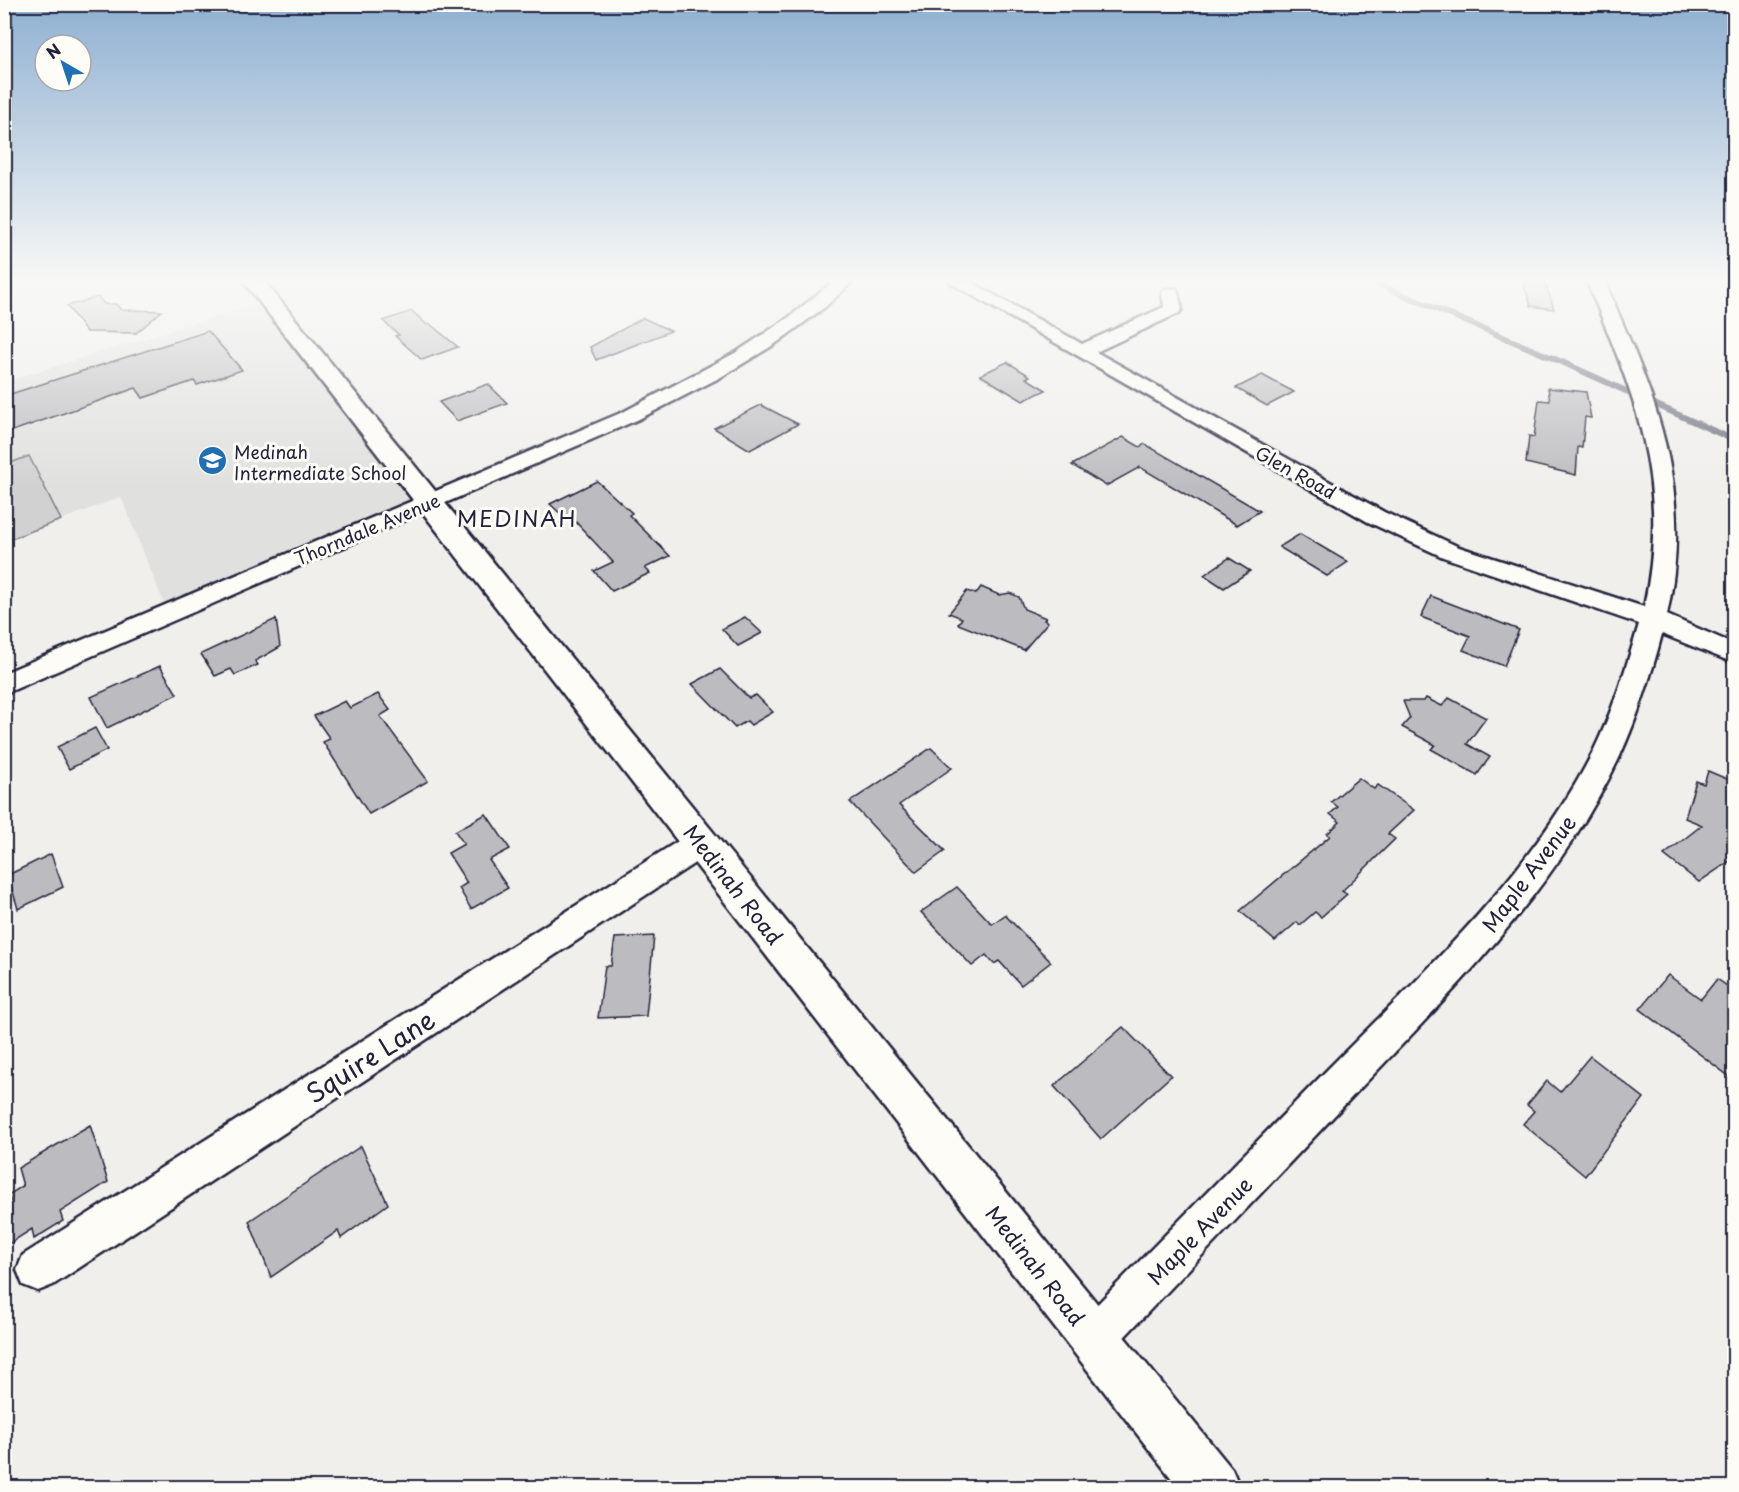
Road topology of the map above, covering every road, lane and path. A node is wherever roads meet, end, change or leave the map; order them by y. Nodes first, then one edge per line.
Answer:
1 (309, 352) edge
2 (749, 352) edge
3 (1083, 352) edge
4 (1624, 352) edge
5 (428, 503) junction
6 (1654, 620) junction
7 (1734, 654) edge
8 (4, 684) edge
9 (702, 842) junction
10 (39, 1270) dead end
11 (1094, 1338) junction
12 (1213, 1488) edge

1 - 5 main road, Medinah Road
2 - 5 street, Thorndale Avenue
3 - 6 street, Glen Road
4 - 6 street, Maple Avenue
5 - 8 street, Thorndale Avenue
5 - 9 main road, Medinah Road
6 - 7 street, Glen Road
6 - 11 street, Maple Avenue
9 - 10 street, Squire Lane
9 - 11 main road, Medinah Road
11 - 12 main road, Medinah Road

